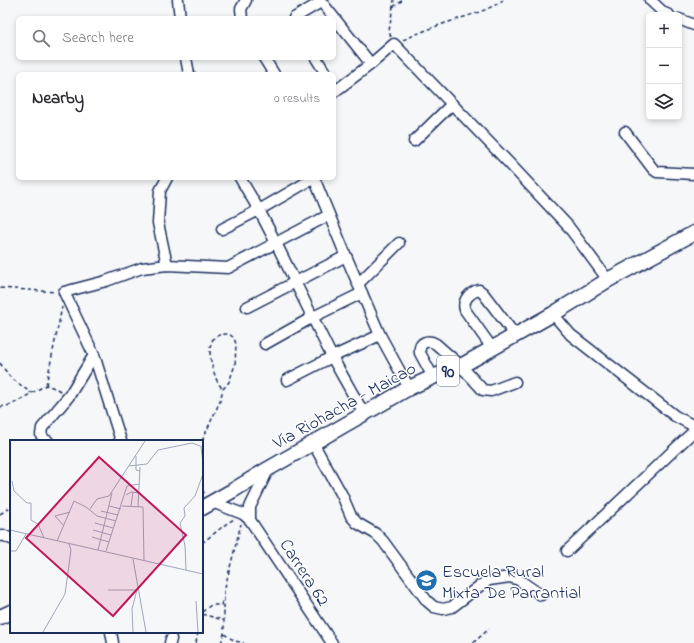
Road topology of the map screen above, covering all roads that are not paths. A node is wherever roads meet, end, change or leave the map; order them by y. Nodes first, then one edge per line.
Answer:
1 (178, 0) edge
2 (246, 0) edge
3 (650, 0) edge
4 (320, 1) edge
5 (663, 12) edge
6 (180, 16) edge
7 (242, 16) edge
8 (297, 16) edge
9 (332, 16) edge
10 (336, 20) edge
11 (682, 20) edge
12 (694, 25) edge
13 (186, 60) edge
14 (267, 60) edge
15 (317, 60) edge
16 (372, 64) junction
17 (189, 72) edge
18 (273, 72) edge
19 (325, 72) edge
20 (336, 89) edge
21 (452, 104) junction
22 (625, 132) dead end
23 (414, 141) dead end
24 (694, 174) edge
25 (166, 180) edge
26 (241, 180) edge
27 (311, 180) edge
28 (315, 180) edge
29 (259, 210) junction
30 (329, 215) junction
31 (222, 229) dead end
32 (694, 233) edge
33 (276, 243) junction
34 (399, 243) dead end
35 (346, 256) junction
36 (167, 265) junction
37 (608, 280) junction
38 (295, 283) junction
39 (360, 288) junction
40 (248, 307) dead end
41 (553, 314) junction
42 (313, 317) junction
43 (380, 335) junction
44 (515, 335) junction
45 (265, 344) dead end
46 (492, 348) junction
47 (94, 355) junction
48 (332, 357) junction
49 (461, 366) junction
50 (433, 377) junction
51 (287, 380) dead end
52 (515, 382) dead end
53 (409, 388) junction
54 (364, 414) junction
55 (693, 431) edge
56 (45, 440) edge
57 (121, 440) edge
58 (313, 443) junction
59 (268, 469) junction
60 (207, 505) edge
61 (246, 517) junction
62 (0, 536) edge
63 (10, 538) edge
64 (566, 551) dead end
65 (541, 595) dead end
66 (10, 613) edge
67 (0, 618) edge
68 (111, 633) edge
69 (113, 643) edge
70 (332, 643) edge

1 - 6 street
2 - 7 street
3 - 5 street
4 - 8 street
4 - 9 street
10 - 16 street
11 - 12 street
13 - 17 street
14 - 18 street
15 - 19 street
16 - 20 street
16 - 21 street
21 - 23 street
21 - 37 street
22 - 24 street
25 - 36 street
26 - 29 street
27 - 29 street
28 - 30 street
29 - 31 street
29 - 33 street
30 - 33 street
30 - 35 street
32 - 37 highway, Vía Riohacha - Maicao / 90
33 - 36 street
33 - 38 street
34 - 39 street
35 - 38 street
35 - 39 street
36 - 47 street
37 - 41 highway, Vía Riohacha - Maicao / 90
38 - 40 street
38 - 42 street
39 - 42 street
39 - 43 street
41 - 44 highway, Vía Riohacha - Maicao / 90
41 - 55 street
42 - 45 street
42 - 48 street
43 - 48 street
43 - 53 street
44 - 46 highway, Vía Riohacha - Maicao / 90
44 - 46 street
46 - 49 highway, Vía Riohacha - Maicao / 90
47 - 56 street
47 - 57 street
48 - 51 street
48 - 54 street
49 - 50 highway, Vía Riohacha - Maicao / 90
49 - 50 street
49 - 52 street
50 - 53 highway, Vía Riohacha - Maicao / 90
53 - 54 highway, Vía Riohacha - Maicao / 90
54 - 58 highway, Vía Riohacha - Maicao / 90
55 - 64 street
58 - 59 highway, Vía Riohacha - Maicao / 90
58 - 65 street
59 - 60 highway, Vía Riohacha - Maicao / 90
59 - 61 street
60 - 61 street
61 - 70 street, Carrera 62
62 - 63 street
66 - 67 highway
68 - 69 street

